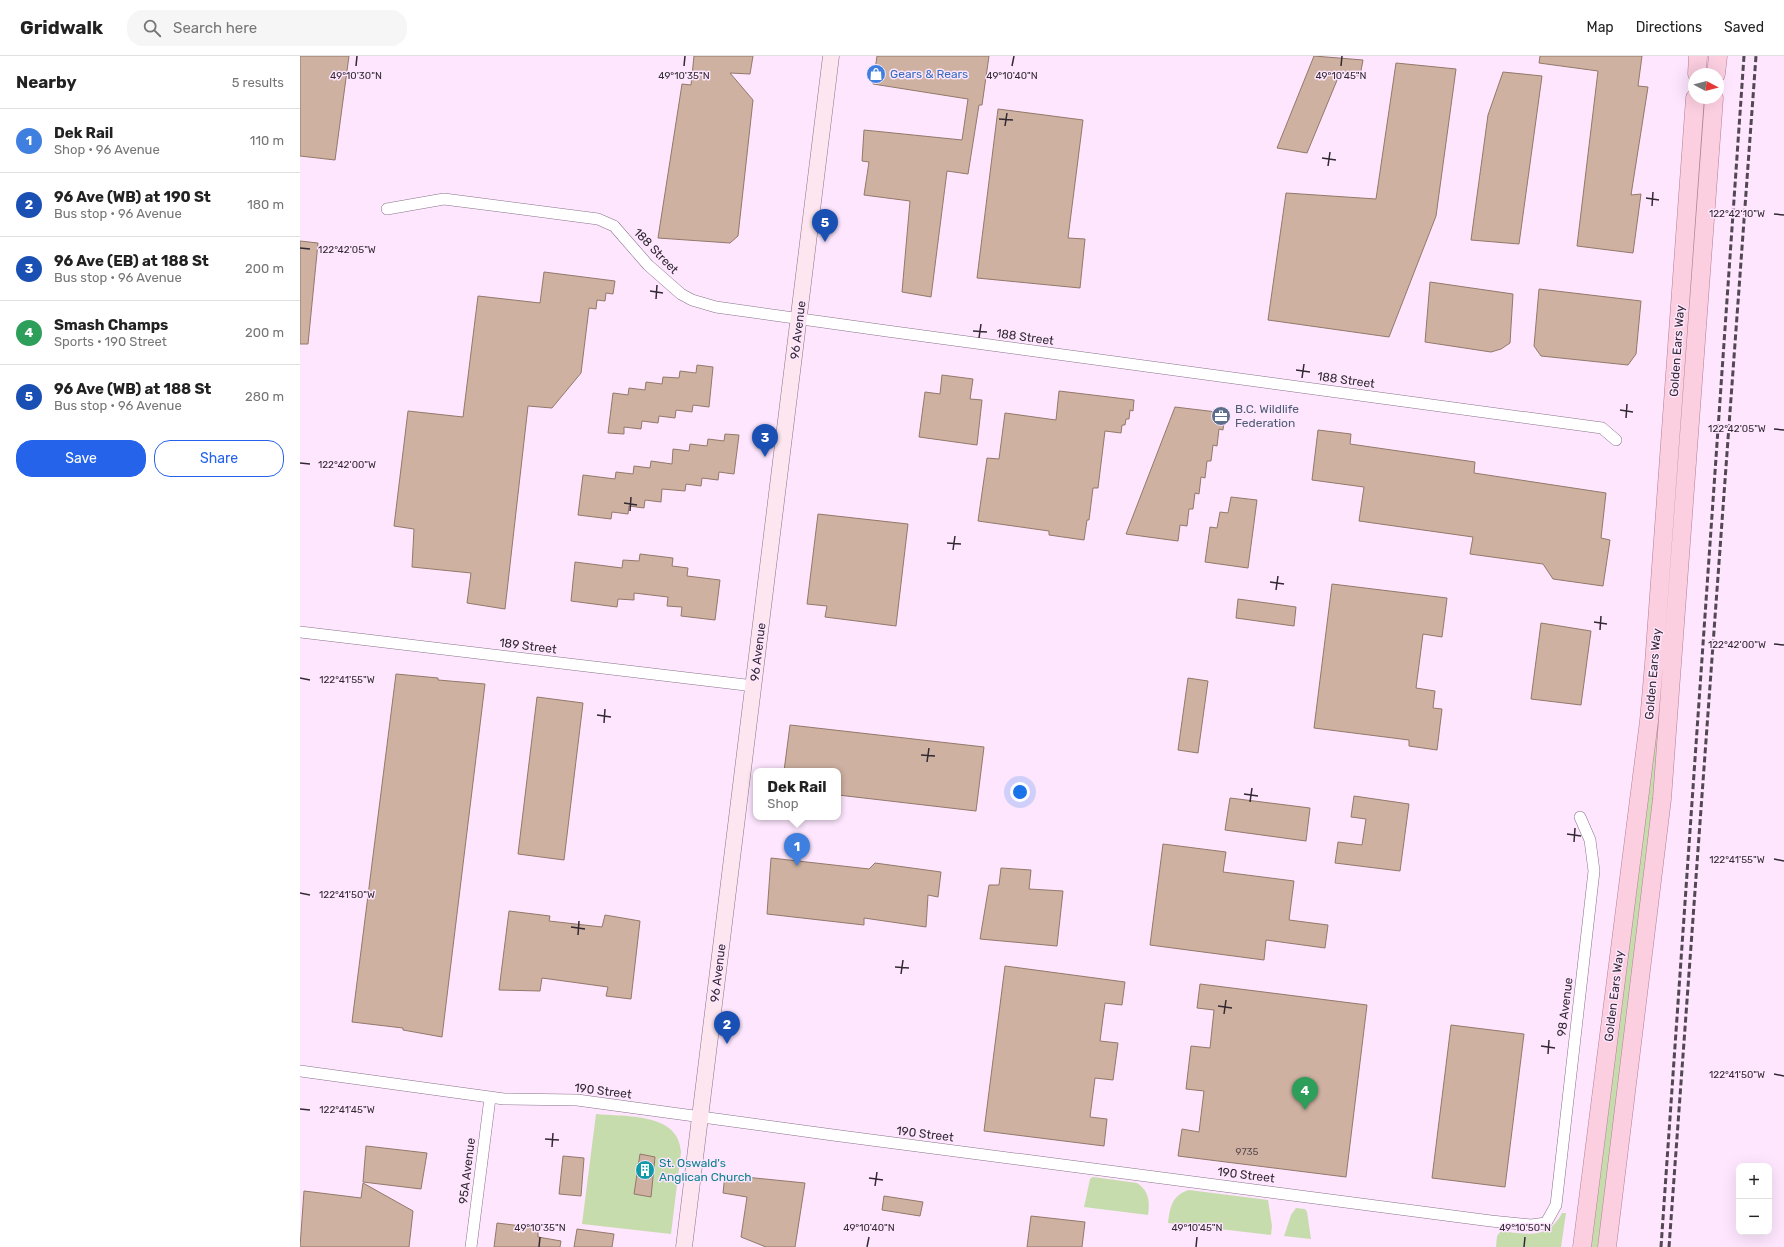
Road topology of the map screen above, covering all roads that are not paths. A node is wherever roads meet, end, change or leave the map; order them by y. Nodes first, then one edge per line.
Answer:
1 (831, 56) edge
2 (1698, 56) edge
3 (1718, 56) edge
4 (1697, 68) edge
5 (1717, 68) edge
6 (1696, 104) edge
7 (1714, 104) edge
8 (387, 209) dead end
9 (799, 319) junction
10 (1616, 440) dead end
11 (300, 632) edge
12 (754, 686) junction
13 (1580, 817) dead end
14 (300, 1071) edge
15 (490, 1098) junction
16 (701, 1118) junction
17 (1546, 1223) joint
18 (471, 1247) edge
19 (684, 1247) edge
20 (1582, 1247) edge
21 (1607, 1247) edge

1 - 9 main road, 96 Avenue
2 - 4 main road
3 - 5 main road
6 - 20 main road, Golden Ears Way
7 - 21 main road, Golden Ears Way
8 - 9 street, 188 Street
9 - 10 street, 188 Street
9 - 12 main road, 96 Avenue
11 - 12 street, 189 Street
12 - 16 main road, 96 Avenue
13 - 17 street, 98 Avenue
14 - 15 street, 190 Street
15 - 16 street, 190 Street
15 - 18 street, 95A Avenue
16 - 17 street, 190 Street
16 - 19 main road, 96 Avenue

